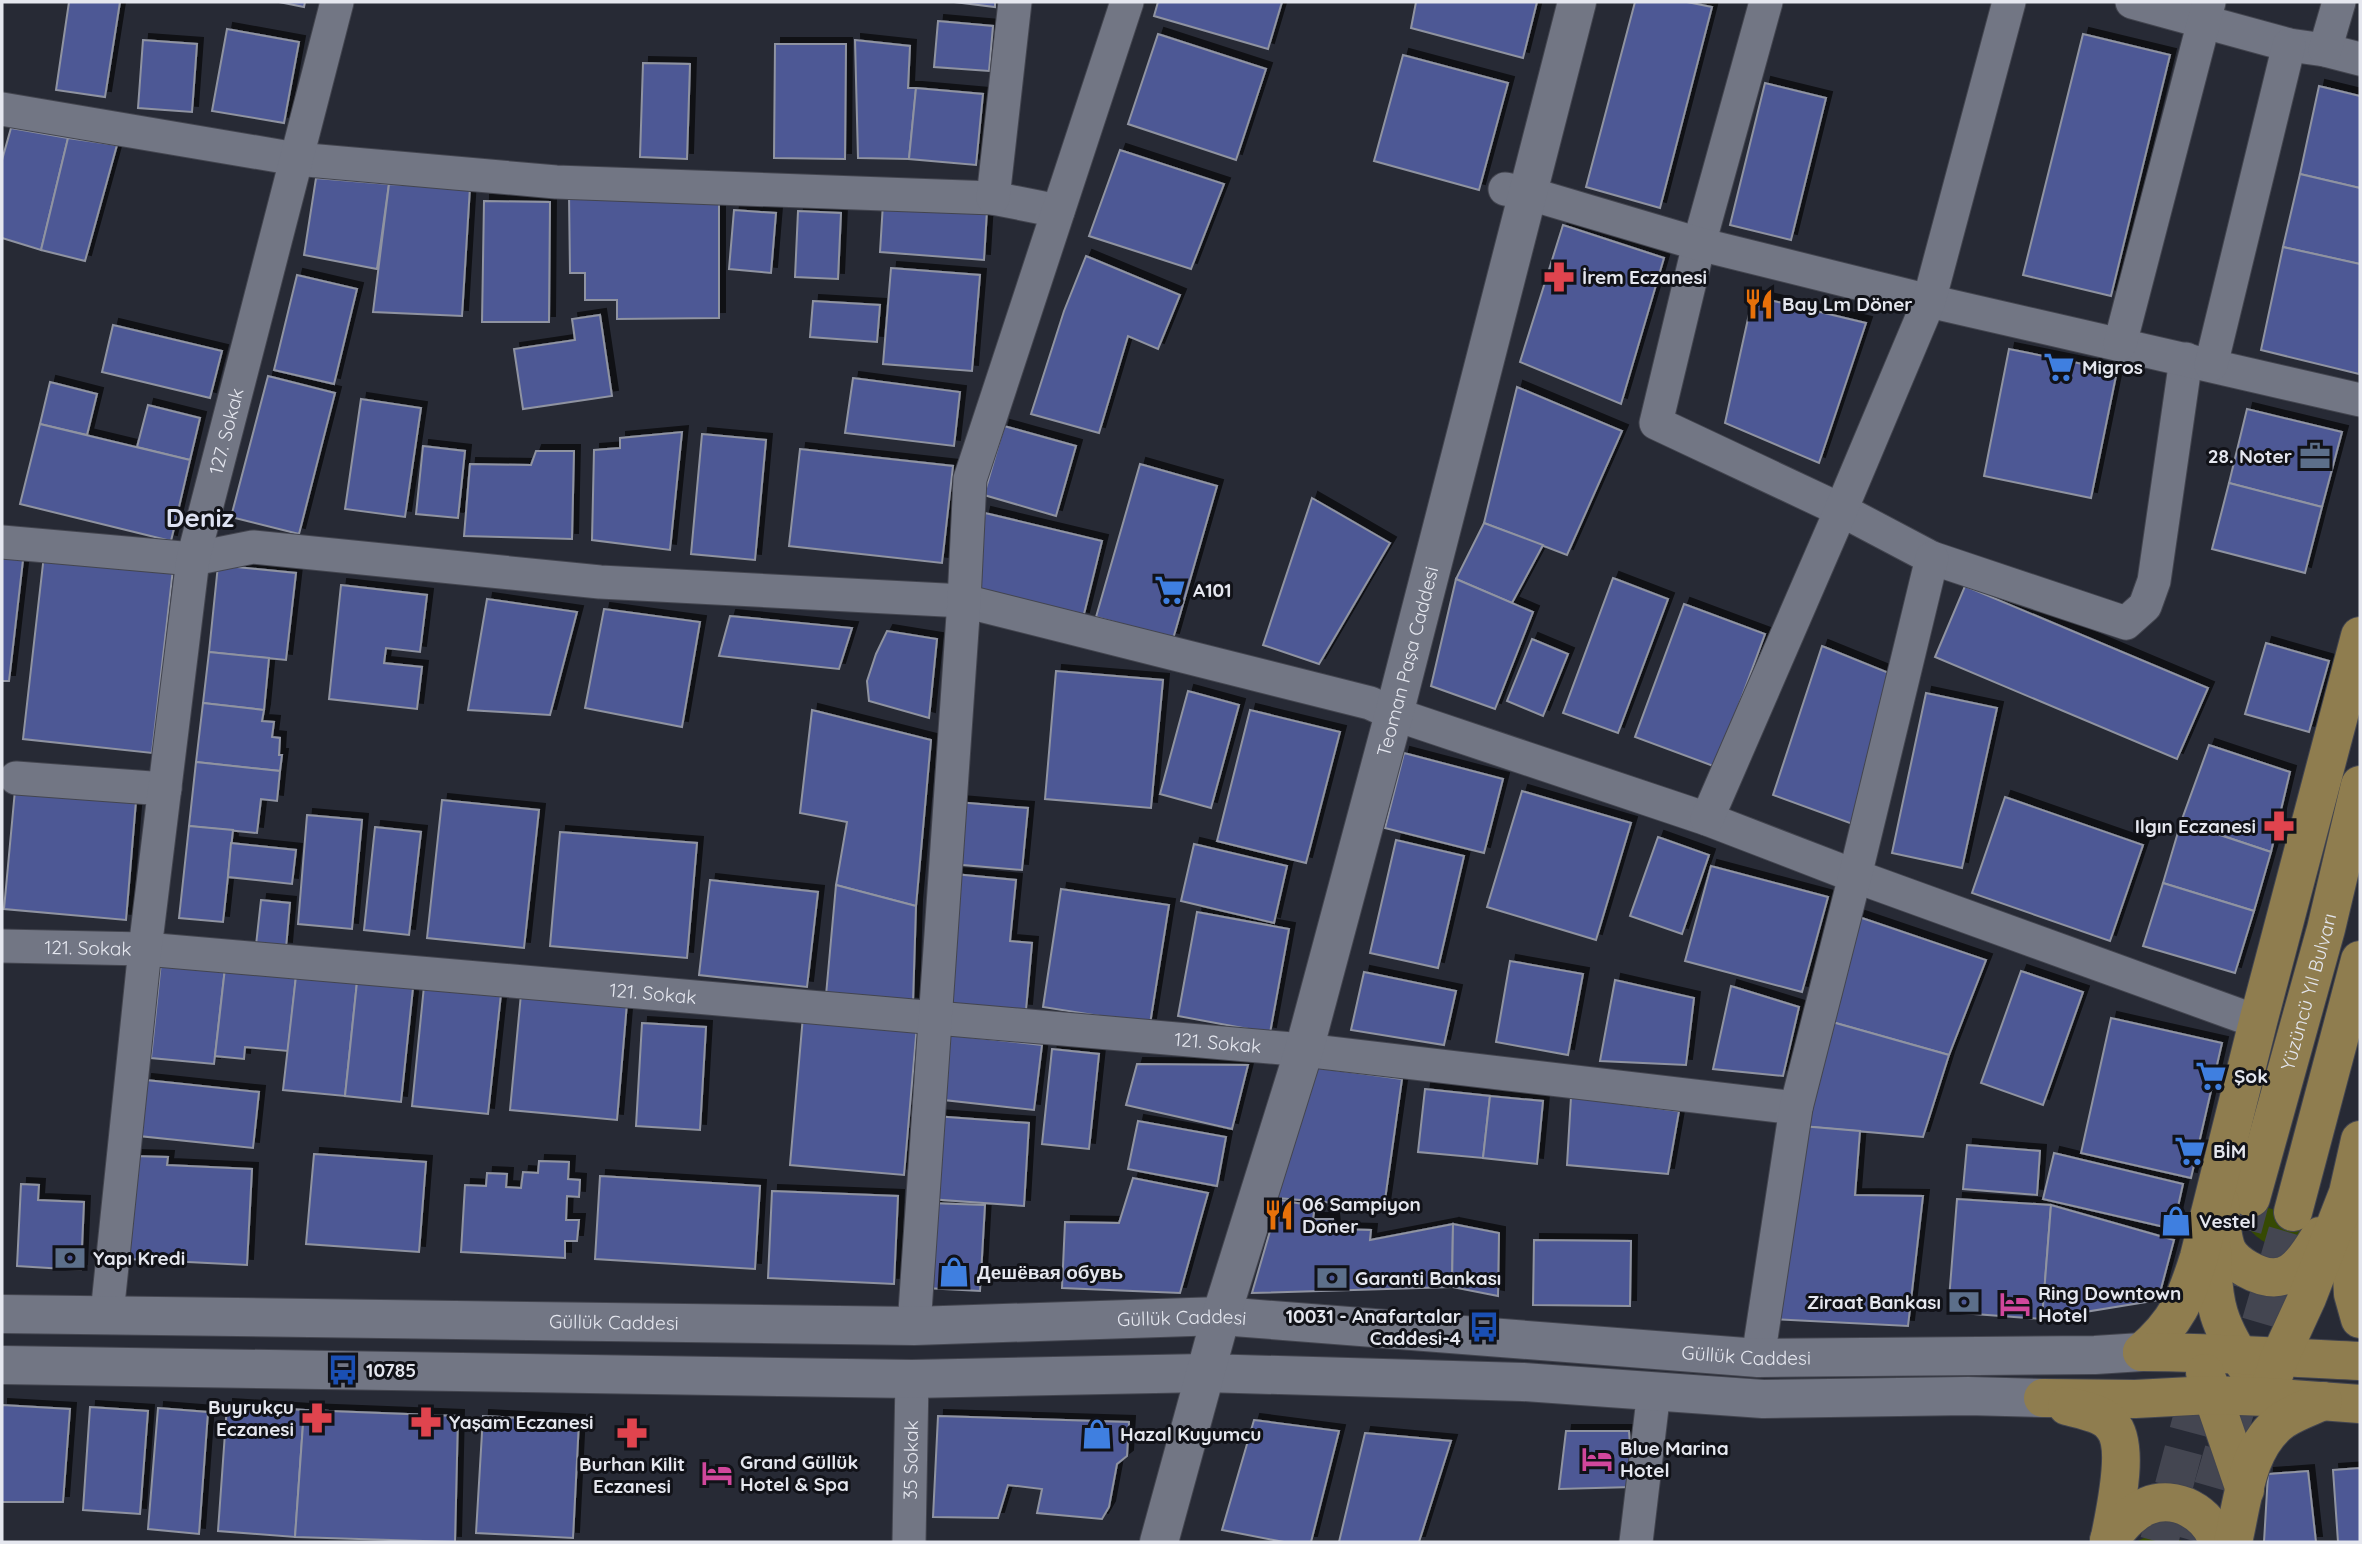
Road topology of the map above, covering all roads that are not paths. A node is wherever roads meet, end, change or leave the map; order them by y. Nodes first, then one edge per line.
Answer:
1 (337, 2) edge
2 (1015, 2) edge
3 (1127, 2) edge
4 (1577, 2) edge
5 (1766, 2) edge
6 (2009, 2) edge
7 (2133, 2) edge
8 (2339, 2) edge
9 (2207, 12) edge
10 (2289, 45) junction
11 (2325, 50) junction
12 (2360, 59) edge
13 (2, 109) edge
14 (296, 159) junction
15 (1516, 191) junction
16 (993, 198) junction
17 (1058, 211) junction
18 (1699, 244) junction
19 (1929, 301) junction
20 (2120, 344) junction
21 (2199, 362) junction
22 (2360, 400) edge
23 (1841, 510) junction
24 (2, 542) edge
25 (1932, 558) junction
26 (193, 559) junction
27 (964, 601) junction
28 (2360, 636) edge
29 (1394, 714) junction
30 (16, 779) dead end
31 (2360, 785) edge
32 (165, 789) junction
33 (1707, 819) junction
34 (1856, 876) junction
35 (2, 946) edge
36 (145, 949) junction
37 (2360, 960) edge
38 (935, 1019) junction
39 (2258, 1022) junction
40 (1304, 1050) junction
41 (1796, 1108) junction
42 (2360, 1140) edge
43 (2348, 1193) junction
44 (2213, 1198) junction
45 (2251, 1198) tunnel mouth
46 (2293, 1212) tunnel mouth
47 (2, 1314) edge
48 (107, 1314) junction
49 (1221, 1316) junction
50 (2360, 1319) edge
51 (914, 1326) junction
52 (2169, 1352) junction
53 (2237, 1353) junction
54 (1758, 1358) junction
55 (2279, 1359) junction
56 (2360, 1361) edge
57 (2, 1365) edge
58 (1205, 1373) junction
59 (912, 1379) junction
60 (1654, 1391) junction
61 (2211, 1395) junction
62 (2267, 1397) junction
63 (2043, 1398) junction
64 (2153, 1398) junction
65 (2322, 1401) junction
66 (2360, 1404) edge
67 (2245, 1490) junction
68 (2119, 1493) junction
69 (2109, 1541) edge
70 (909, 1542) edge
71 (1159, 1542) edge
72 (1636, 1542) edge
73 (2218, 1542) edge
74 (2233, 1542) edge

1 - 14 street, 127. Sokak
2 - 16 street
3 - 17 street
4 - 15 main road, Teoman Paşa Caddesi
5 - 18 street
6 - 19 street
7 - 9 street
8 - 11 street
9 - 10 street
9 - 20 street
10 - 11 street
10 - 21 street
11 - 12 street
13 - 14 street
14 - 16 street
14 - 26 street, 127. Sokak
15 - 18 street
15 - 29 main road, Teoman Paşa Caddesi
16 - 17 street
17 - 27 street
18 - 19 street
18 - 23 street
19 - 20 street
19 - 23 street
20 - 21 street
21 - 22 street
21 - 25 street
23 - 25 street
23 - 33 street
24 - 26 street
25 - 34 street
26 - 27 street
26 - 32 street, 127. Sokak
27 - 29 street
27 - 38 street
28 - 39 main road
29 - 33 street
29 - 40 main road, Teoman Paşa Caddesi
30 - 32 street
31 - 45 main road, Yüzüncü Yıl Bulvarı
32 - 36 street, 127. Sokak
33 - 34 street
34 - 39 street
34 - 41 street
35 - 36 street, 121. Sokak
36 - 38 street, 121. Sokak
36 - 48 street, 127. Sokak
37 - 46 main road
38 - 40 street, 121. Sokak
38 - 51 street
39 - 44 main road
40 - 41 street, 121. Sokak
40 - 49 main road, Teoman Paşa Caddesi
41 - 54 street
42 - 43 main road
43 - 44 main road
43 - 50 main road
43 - 55 main road
44 - 52 main road
44 - 53 main road
47 - 48 main road, Güllük Caddesi
48 - 51 main road, Güllük Caddesi
49 - 51 main road, Güllük Caddesi
49 - 54 main road, Güllük Caddesi
49 - 58 main road, Teoman Paşa Caddesi
52 - 53 main road, Güllük Caddesi
52 - 54 main road, Güllük Caddesi
52 - 61 main road
52 - 64 main road
53 - 55 main road, Güllük Caddesi
53 - 62 main road
55 - 56 main road, Güllük Caddesi
55 - 62 main road
57 - 59 main road
58 - 59 main road
58 - 60 main road
58 - 71 main road, Teoman Paşa Caddesi
59 - 70 street, 35 Sokak
60 - 63 main road
60 - 72 street
61 - 62 main road
61 - 64 main road
61 - 67 main road
62 - 65 main road
63 - 64 main road
63 - 68 main road
64 - 68 main road
65 - 66 main road
65 - 67 main road
67 - 74 main road
68 - 69 main road
69 - 73 main road

